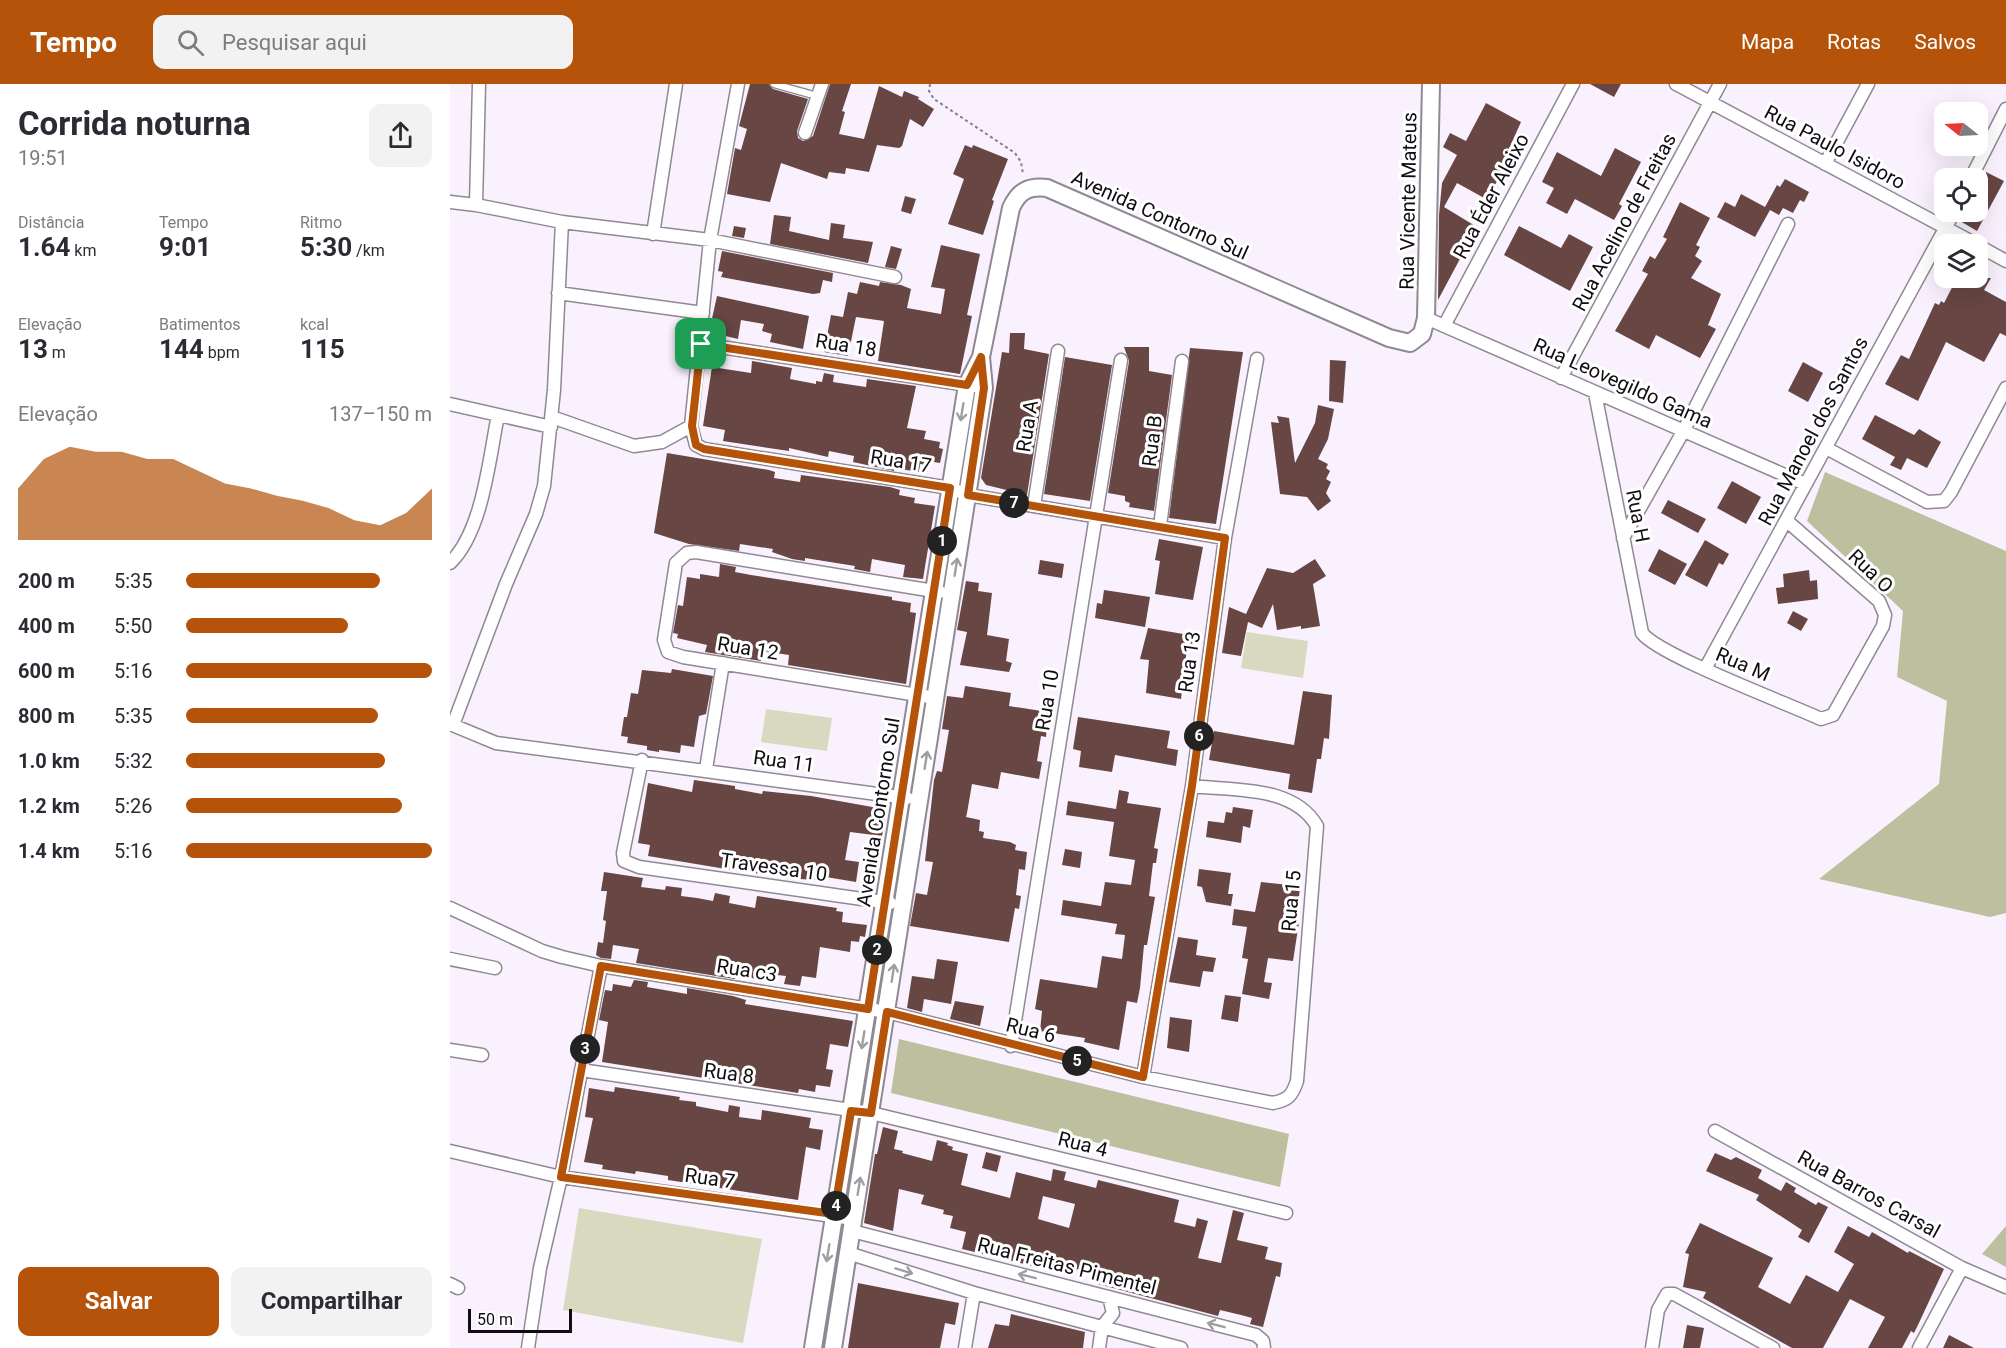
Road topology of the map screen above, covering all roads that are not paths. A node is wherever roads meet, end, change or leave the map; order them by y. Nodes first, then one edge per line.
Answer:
1 (479, 84) edge
2 (676, 84) edge
3 (738, 84) edge
4 (774, 84) edge
5 (1431, 84) edge
6 (1573, 84) edge
7 (1676, 84) edge
8 (1720, 84) edge
9 (1868, 84) edge
10 (820, 90) edge
11 (1710, 103) junction
12 (2006, 109) edge
13 (805, 133) dead end
14 (1825, 164) junction
15 (1976, 168) edge
16 (450, 202) edge
17 (476, 205) junction
18 (562, 222) junction
19 (1948, 222) edge
20 (1788, 224) dead end
21 (1945, 228) junction
22 (653, 234) junction
23 (1956, 234) edge
24 (710, 240) junction
25 (1988, 251) edge
26 (2006, 261) edge
27 (896, 277) dead end
28 (558, 293) junction
29 (703, 313) junction
30 (1426, 318) junction
31 (1444, 326) junction
32 (701, 344) junction
33 (1058, 351) dead end
34 (981, 357) junction
35 (1257, 359) dead end
36 (1121, 360) dead end
37 (1182, 360) dead end
38 (1561, 378) junction
39 (967, 385) junction
40 (984, 388) junction
41 (2006, 388) edge
42 (1595, 393) junction
43 (450, 405) edge
44 (498, 415) junction
45 (552, 422) junction
46 (692, 426) junction
47 (1684, 430) junction
48 (1826, 448) junction
49 (1805, 484) junction
50 (950, 488) junction
51 (968, 495) junction
52 (1034, 506) junction
53 (1096, 517) junction
54 (1787, 521) junction
55 (1160, 526) junction
56 (1225, 538) junction
57 (1623, 538) junction
58 (450, 563) edge
59 (934, 591) junction
60 (952, 594) junction
61 (1650, 643) joint
62 (723, 663) junction
63 (1706, 669) junction
64 (918, 695) junction
65 (936, 698) junction
66 (1821, 718) joint
67 (451, 725) edge
68 (642, 760) junction
69 (706, 769) junction
70 (1192, 786) junction
71 (902, 797) junction
72 (920, 800) junction
73 (884, 902) junction
74 (903, 905) junction
75 (450, 908) edge
76 (450, 959) edge
77 (601, 966) junction
78 (495, 968) dead end
79 (868, 1009) junction
80 (887, 1012) junction
81 (1011, 1046) junction
82 (450, 1050) edge
83 (482, 1055) dead end
84 (581, 1070) junction
85 (1143, 1077) junction
86 (1274, 1103) joint
87 (851, 1111) junction
88 (871, 1113) junction
89 (1715, 1131) dead end
90 (450, 1151) edge
91 (561, 1177) junction
92 (834, 1214) junction
93 (1286, 1214) dead end
94 (852, 1225) junction
95 (848, 1253) junction
96 (1962, 1268) junction
97 (2006, 1287) edge
98 (974, 1293) junction
99 (1109, 1297) junction
100 (1102, 1327) junction
101 (528, 1348) edge
102 (813, 1348) edge
103 (833, 1348) edge
104 (964, 1348) edge
105 (1099, 1348) edge
106 (1181, 1348) edge
107 (1264, 1348) edge
108 (1652, 1348) edge
109 (1773, 1348) edge
110 (1919, 1348) edge

1 - 17 street
2 - 22 street
3 - 24 street
4 - 10 lane
5 - 30 street, Rua Vicente Mateus
6 - 31 street, Rua Éder Aleixo
7 - 11 street, Rua Paulo Isidoro
8 - 11 street, Rua Acelino de Freitas
9 - 14 street
10 - 13 street
11 - 14 street, Rua Paulo Isidoro
11 - 38 street, Rua Acelino de Freitas
12 - 15 street
14 - 21 street, Rua Paulo Isidoro
16 - 17 street
17 - 18 street
18 - 22 street
18 - 28 street
19 - 21 street, Rua Manoel dos Santos
20 - 47 street
21 - 23 street, Rua Paulo Isidoro
21 - 48 street, Rua Manoel dos Santos
22 - 24 street
24 - 27 street
24 - 29 street
25 - 26 street, Rua Paulo Isidoro
28 - 29 street
28 - 45 street
29 - 32 street
30 - 31 street, Rua Leovegildo Gama
30 - 34 street, Avenida Contorno Sul
31 - 38 street, Rua Leovegildo Gama
32 - 39 street, Rua 18
32 - 46 street
33 - 52 street, Rua A
34 - 39 street, Avenida Contorno Sul
34 - 40 street, Avenida Contorno Sul
35 - 56 street, Rua 13
36 - 53 street, Rua 10
37 - 55 street, Rua B
38 - 42 street, Rua Leovegildo Gama
39 - 40 street, Rua 18
39 -> 50 street, Avenida Contorno Sul
40 - 51 street, Avenida Contorno Sul
41 - 48 street
42 - 47 street, Rua Leovegildo Gama
42 - 57 street, Rua H
43 - 44 street
44 - 45 street
44 - 58 street
45 - 46 street
45 - 67 street
46 - 50 street, Rua 17
47 - 49 street, Rua Leovegildo Gama
47 - 57 street
48 - 49 street, Rua Manoel dos Santos
49 - 54 street, Rua Manoel dos Santos
50 - 51 street, Rua 17
50 - 59 street, Avenida Contorno Sul
51 - 52 street, Rua 17
60 -> 51 street, Avenida Contorno Sul
52 - 53 street, Rua 17
53 - 55 street, Rua 17
53 - 81 street, Rua 10
54 - 63 street, Rua Manoel dos Santos
54 - 66 street, Rua O
55 - 56 street, Rua 17
56 - 70 street, Rua 13
57 - 61 street, Rua H
59 - 60 street
59 - 62 street, Rua 12
59 - 64 street, Avenida Contorno Sul
60 - 65 street, Avenida Contorno Sul
61 - 63 street, Rua M
62 - 64 street, Rua 12
62 - 69 street
63 - 66 street, Rua M
64 - 65 street, Rua 12
64 - 71 street, Avenida Contorno Sul
72 -> 65 street, Avenida Contorno Sul
67 - 68 street, Rua 11
68 - 69 street, Rua 11
68 - 73 street, Travessa 10
69 - 71 street, Rua 11
70 - 85 street, Rua 13
70 - 86 street, Rua 15
71 - 72 street, Rua 11
71 - 73 street, Avenida Contorno Sul
72 - 74 street, Avenida Contorno Sul
73 - 74 street, Travessa 10
73 - 79 street, Avenida Contorno Sul
80 -> 74 street, Avenida Contorno Sul
75 - 77 street, Rua c3
76 - 78 street
77 - 79 street, Rua c3
77 - 84 street
79 - 80 street, Rua c3
79 -> 87 street, Avenida Contorno Sul
80 - 81 street, Rua 6
80 - 88 street, Avenida Contorno Sul
81 - 85 street, Rua 6
82 - 83 street
84 - 87 street, Rua 8
84 - 91 street
85 - 86 street, Rua 6
87 - 88 street, Rua 8
87 - 92 street, Avenida Contorno Sul
88 - 93 street, Rua 4
94 -> 88 street, Avenida Contorno Sul
89 - 96 street, Rua Barros Carsal
90 - 91 street, Rua 7
91 - 92 street, Rua 7
91 - 101 street
92 - 94 street, Rua 7
92 -> 102 street, Avenida Contorno Sul
94 - 95 street, Avenida Contorno Sul
99 -> 94 street, Rua Freitas Pimentel
95 -> 98 street
95 - 103 street, Avenida Contorno Sul
96 - 97 street, Rua Barros Carsal
96 - 110 street
98 - 100 street
98 - 104 street
99 - 100 street
107 -> 99 street, Rua Freitas Pimentel
100 - 105 street
100 - 106 street
108 - 109 street

